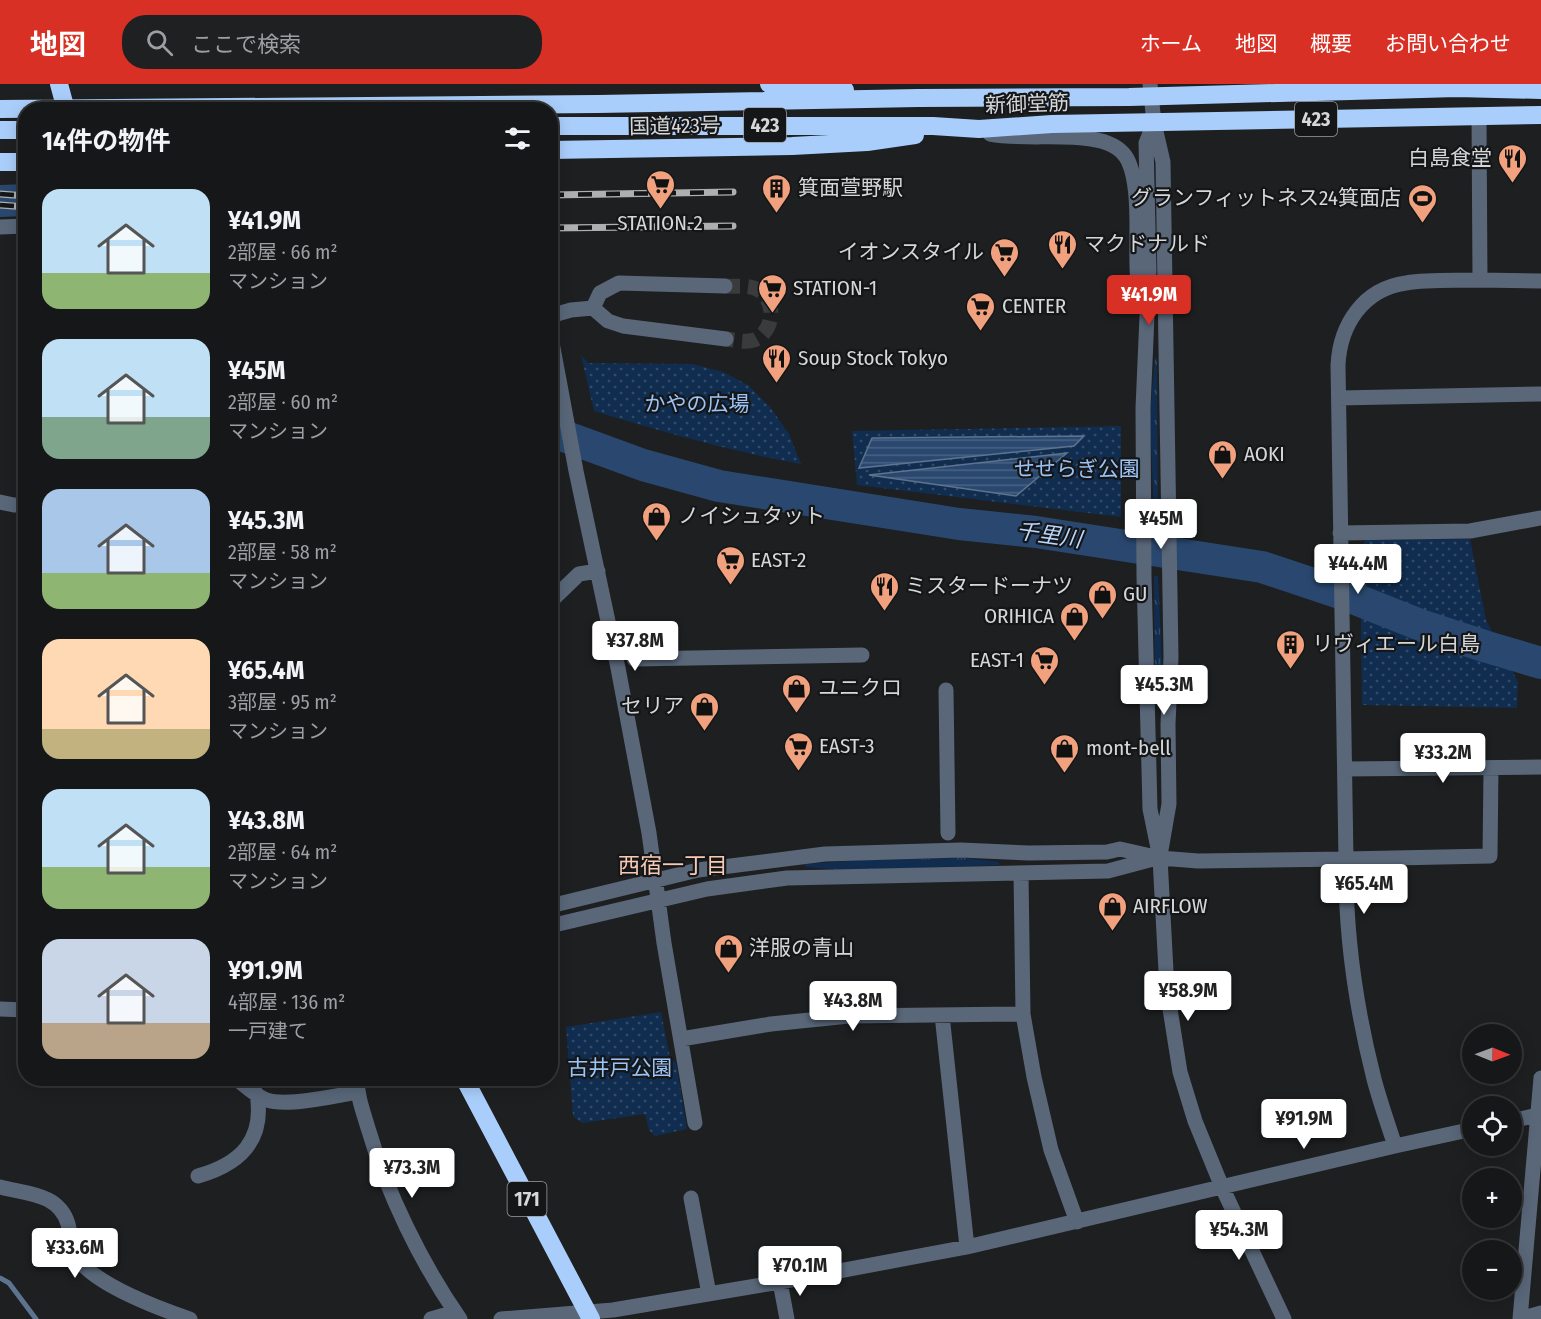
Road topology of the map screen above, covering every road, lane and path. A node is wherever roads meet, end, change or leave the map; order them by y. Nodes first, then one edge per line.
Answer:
1 (58, 84) edge
2 (769, 84) edge
3 (1151, 90) edge
4 (1541, 90) edge
5 (918, 98) junction
6 (64, 102) edge
7 (558, 104) edge
8 (0, 109) edge
9 (18, 109) edge
10 (1541, 115) edge
11 (1479, 116) junction
12 (1154, 123) junction
13 (558, 126) edge
14 (980, 129) junction
15 (0, 130) edge
16 (18, 130) edge
17 (558, 150) edge
18 (0, 162) edge
19 (18, 162) edge
20 (18, 226) edge
21 (0, 227) edge
22 (1480, 280) junction
23 (1541, 281) edge
24 (725, 286) tunnel mouth
25 (593, 308) junction
26 (558, 314) edge
27 (1145, 327) junction
28 (726, 339) tunnel mouth
29 (558, 376) edge
30 (1541, 394) edge
31 (1339, 398) junction
32 (0, 502) edge
33 (18, 505) edge
34 (1541, 518) edge
35 (1340, 533) junction
36 (598, 571) junction
37 (558, 594) edge
38 (862, 655) dead end
39 (634, 659) dead end
40 (946, 690) dead end
41 (1541, 767) edge
42 (1491, 768) junction
43 (1345, 769) junction
44 (948, 834) dead end
45 (1160, 858) junction
46 (1346, 860) junction
47 (1022, 873) junction
48 (656, 881) junction
49 (658, 901) junction
50 (558, 904) edge
51 (558, 924) edge
52 (0, 1009) edge
53 (18, 1010) edge
54 (1023, 1014) junction
55 (942, 1015) junction
56 (681, 1039) junction
57 (1541, 1078) edge
58 (246, 1086) edge
59 (354, 1086) edge
60 (357, 1086) edge
61 (468, 1086) edge
62 (257, 1094) junction
63 (1537, 1115) junction
64 (1522, 1119) edge
65 (695, 1123) dead end
66 (1462, 1131) edge
67 (1395, 1146) junction
68 (198, 1176) dead end
69 (0, 1187) edge
70 (1222, 1187) junction
71 (691, 1198) dead end
72 (1077, 1222) junction
73 (967, 1247) junction
74 (780, 1282) junction
75 (709, 1294) junction
76 (1541, 1313) edge
77 (457, 1316) edge
78 (589, 1316) edge
79 (190, 1319) edge
80 (431, 1319) edge
81 (501, 1319) edge
82 (787, 1319) edge
83 (1284, 1319) edge
84 (1520, 1319) edge

1 - 6 highway
2 - 5 highway, 423
3 - 4 highway, 新御堂筋 / 423
3 - 5 highway, 新御堂筋 / 423
3 - 12 street
5 - 7 highway, 新御堂筋 / 423
8 - 9 highway, 新御堂筋 / 423
10 - 11 highway, 新御堂筋 / 423
11 - 12 highway, 新御堂筋 / 423
11 - 22 street
12 - 14 highway, 新御堂筋 / 423
12 - 27 street
12 - 45 street
13 - 14 highway, 新御堂筋 / 423
14 - 17 highway, 国道423号 / 423
14 - 27 street
15 - 16 highway
18 - 19 highway
20 - 21 street
22 - 23 street
22 - 31 street
24 - 25 street
25 - 26 street
25 - 28 street
27 - 45 street
29 - 36 street
30 - 31 street
31 - 35 street
32 - 33 street
34 - 35 street
35 - 43 street
36 - 37 street
36 - 48 street
38 - 39 street
40 - 44 street
41 - 42 street
42 - 43 street
42 - 46 street
43 - 46 street
45 - 46 street
45 - 47 street
45 - 48 street
45 - 70 street
46 - 67 street
47 - 49 street
47 - 54 street
48 - 49 street
48 - 50 street
49 - 51 street
49 - 56 street
52 - 53 street
54 - 55 street
54 - 72 street
55 - 56 street
55 - 73 street
56 - 65 street
57 - 63 street
58 - 62 street
59 - 62 street
60 - 77 street
61 - 78 highway, 171
62 - 68 street
63 - 64 street
63 - 84 street
66 - 67 street
67 - 70 street
69 - 79 street
70 - 72 street
70 - 83 street
71 - 75 street
72 - 73 street
73 - 74 street
74 - 75 street
74 - 82 street
75 - 78 street
76 - 84 street
77 - 80 street
78 - 81 street

